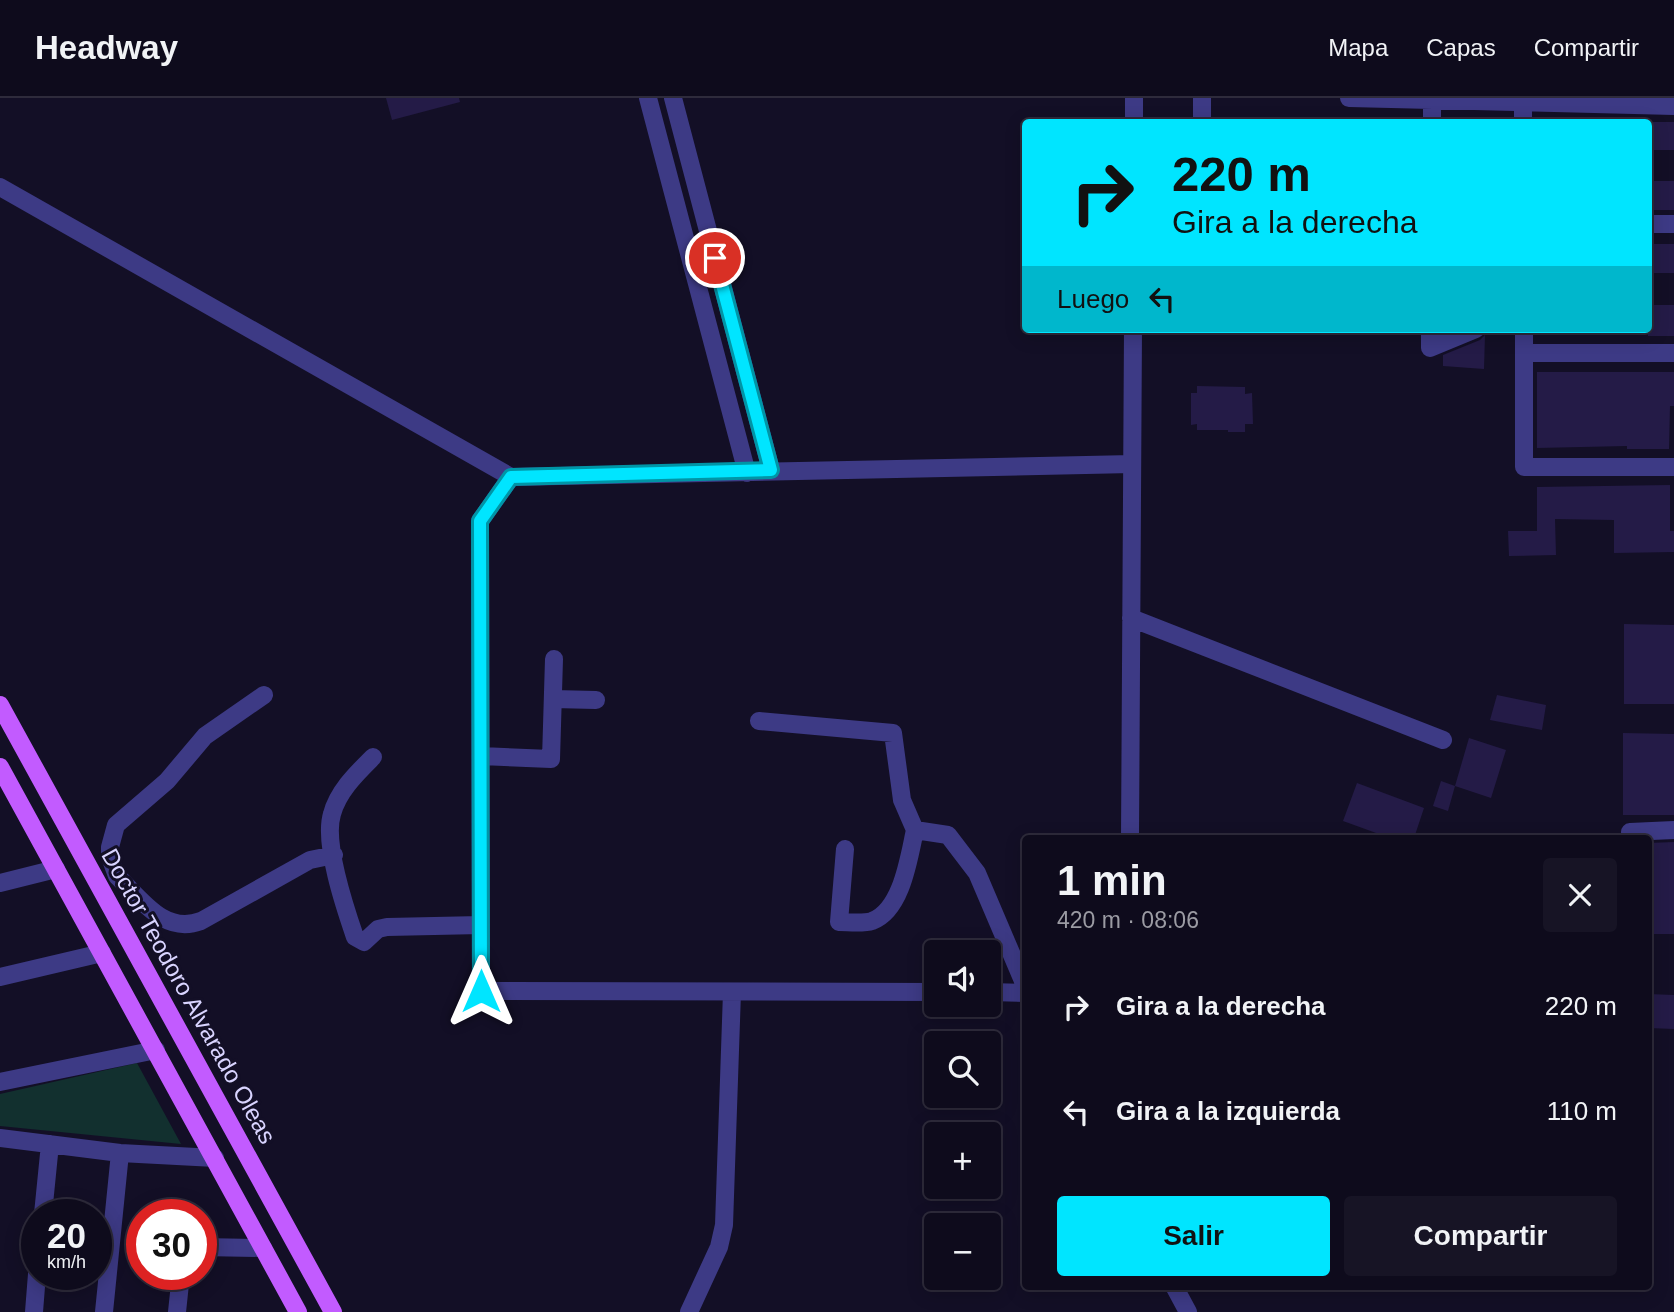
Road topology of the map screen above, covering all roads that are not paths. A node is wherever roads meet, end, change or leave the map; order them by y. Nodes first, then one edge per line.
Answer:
1 (648, 98) edge
2 (673, 98) edge
3 (1134, 98) edge
4 (1202, 98) edge
5 (1349, 98) edge
6 (1432, 100) junction
7 (1523, 102) junction
8 (1674, 106) edge
9 (1134, 119) edge
10 (1202, 119) edge
11 (1432, 119) edge
12 (1523, 119) edge
13 (0, 187) edge
14 (1652, 224) edge
15 (1674, 224) edge
16 (1133, 333) edge
17 (1430, 333) edge
18 (1466, 333) edge
19 (1524, 333) edge
20 (1524, 352) junction
21 (1674, 353) edge
22 (1132, 464) junction
23 (1674, 467) edge
24 (771, 470) junction
25 (747, 472) junction
26 (511, 477) junction
27 (1131, 618) junction
28 (554, 659) dead end
29 (264, 695) dead end
30 (553, 699) junction
31 (596, 701) dead end
32 (0, 705) edge
33 (759, 721) dead end
34 (1443, 740) dead end
35 (481, 756) junction
36 (373, 757) dead end
37 (3, 777) edge
38 (915, 830) junction
39 (1674, 830) edge
40 (1630, 832) dead end
41 (1130, 835) edge
42 (845, 849) dead end
43 (334, 855) junction
44 (56, 869) junction
45 (0, 884) edge
46 (481, 925) junction
47 (102, 953) junction
48 (0, 977) edge
49 (1022, 980) edge
50 (1022, 990) edge
51 (1001, 991) edge
52 (732, 992) junction
53 (924, 992) edge
54 (156, 1050) junction
55 (0, 1082) edge
56 (0, 1138) edge
57 (50, 1144) junction
58 (120, 1153) junction
59 (215, 1158) junction
60 (44, 1199) edge
61 (217, 1247) edge
62 (262, 1248) junction
63 (36, 1290) edge
64 (179, 1290) edge
65 (1176, 1290) edge
66 (34, 1312) edge
67 (104, 1312) edge
68 (177, 1312) edge
69 (298, 1312) edge
70 (333, 1312) edge
71 (689, 1312) edge
72 (1188, 1312) edge

1 - 25 street
2 - 24 street
3 - 9 street
4 - 10 street
5 - 6 street
6 - 7 street
6 - 11 street
7 - 8 street
7 - 12 street
13 - 26 street
14 - 15 street
16 - 22 street
17 - 18 street
19 - 20 street
20 - 21 street
20 - 23 street
22 - 24 street
22 - 27 street
24 - 25 street
25 - 26 street
26 - 35 street
27 - 34 street
27 - 41 street
28 - 30 street
29 - 43 street
30 - 31 street
30 - 35 street
32 - 70 main road, Doctor Teodoro Alvarado Oleas
33 - 38 street
35 - 46 street
36 - 43 street
37 - 44 main road
38 - 42 street
38 - 49 street
39 - 40 street
43 - 46 street
44 - 45 street
44 - 47 main road
46 - 52 street
47 - 48 street
47 - 54 main road
50 - 51 street
52 - 53 street
52 - 71 street
54 - 55 street
54 - 59 main road
56 - 57 street
57 - 58 street
57 - 60 street
58 - 59 street
58 - 67 street
59 - 62 main road
61 - 62 street
62 - 69 main road
63 - 66 street
64 - 68 street
65 - 72 street

